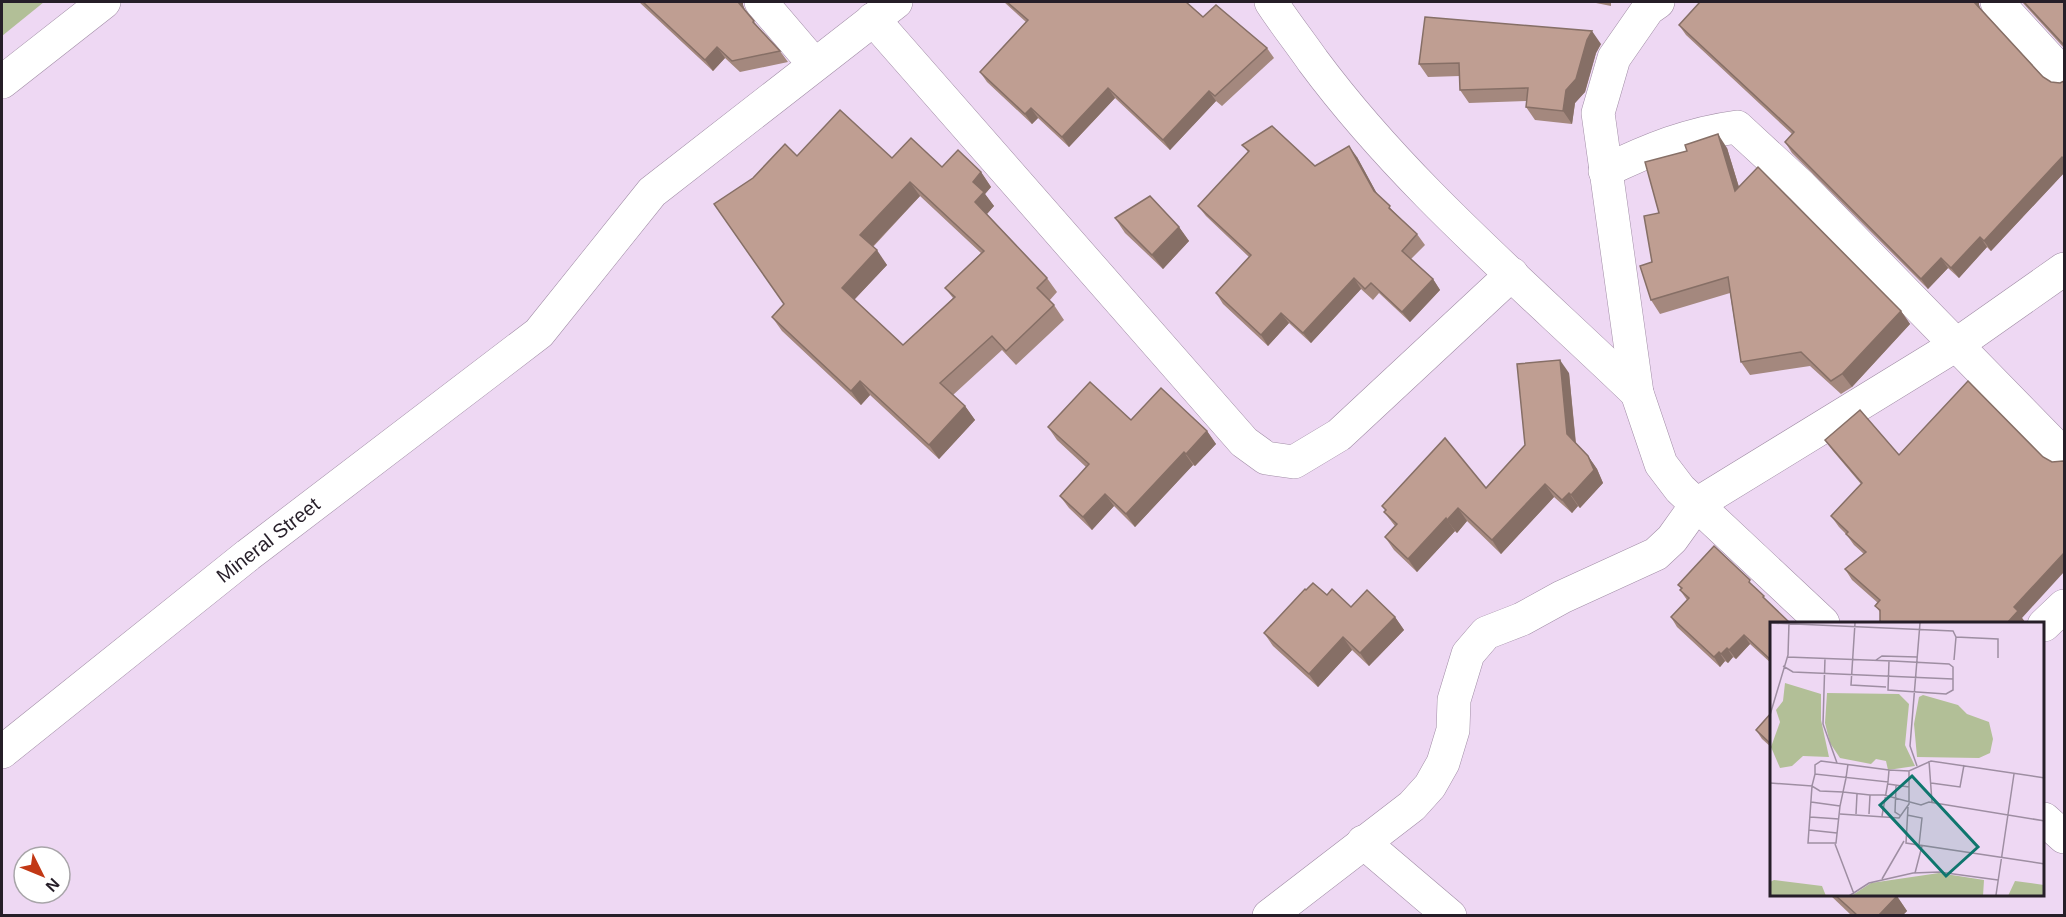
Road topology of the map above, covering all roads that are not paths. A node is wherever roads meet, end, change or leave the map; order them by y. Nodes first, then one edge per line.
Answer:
1 (104, 2) edge
2 (761, 2) edge
3 (1271, 2) edge
4 (1658, 2) edge
5 (1997, 2) edge
6 (884, 10) edge
7 (814, 64) junction
8 (2064, 75) edge
9 (2, 82) edge
10 (1605, 171) junction
11 (2064, 269) edge
12 (1512, 274) junction
13 (1956, 345) junction
14 (1637, 393) junction
15 (2064, 455) edge
16 (1697, 504) junction
17 (2064, 606) edge
18 (1822, 622) edge
19 (2045, 623) edge
20 (2, 752) edge
21 (2045, 821) edge
22 (2064, 837) edge
23 (1363, 842) junction
24 (1269, 915) edge
25 (1450, 915) edge

1 - 9 street
2 - 7 street
3 - 12 street
4 - 10 street
5 - 8 street
6 - 7 street, Mineral Street
6 - 12 street
7 - 20 street, Mineral Street
10 - 13 street
10 - 14 street
11 - 13 street
12 - 14 street
13 - 15 street
13 - 16 street
14 - 16 street
16 - 18 street
16 - 23 street
17 - 19 street
21 - 22 street
23 - 24 street
23 - 25 street

